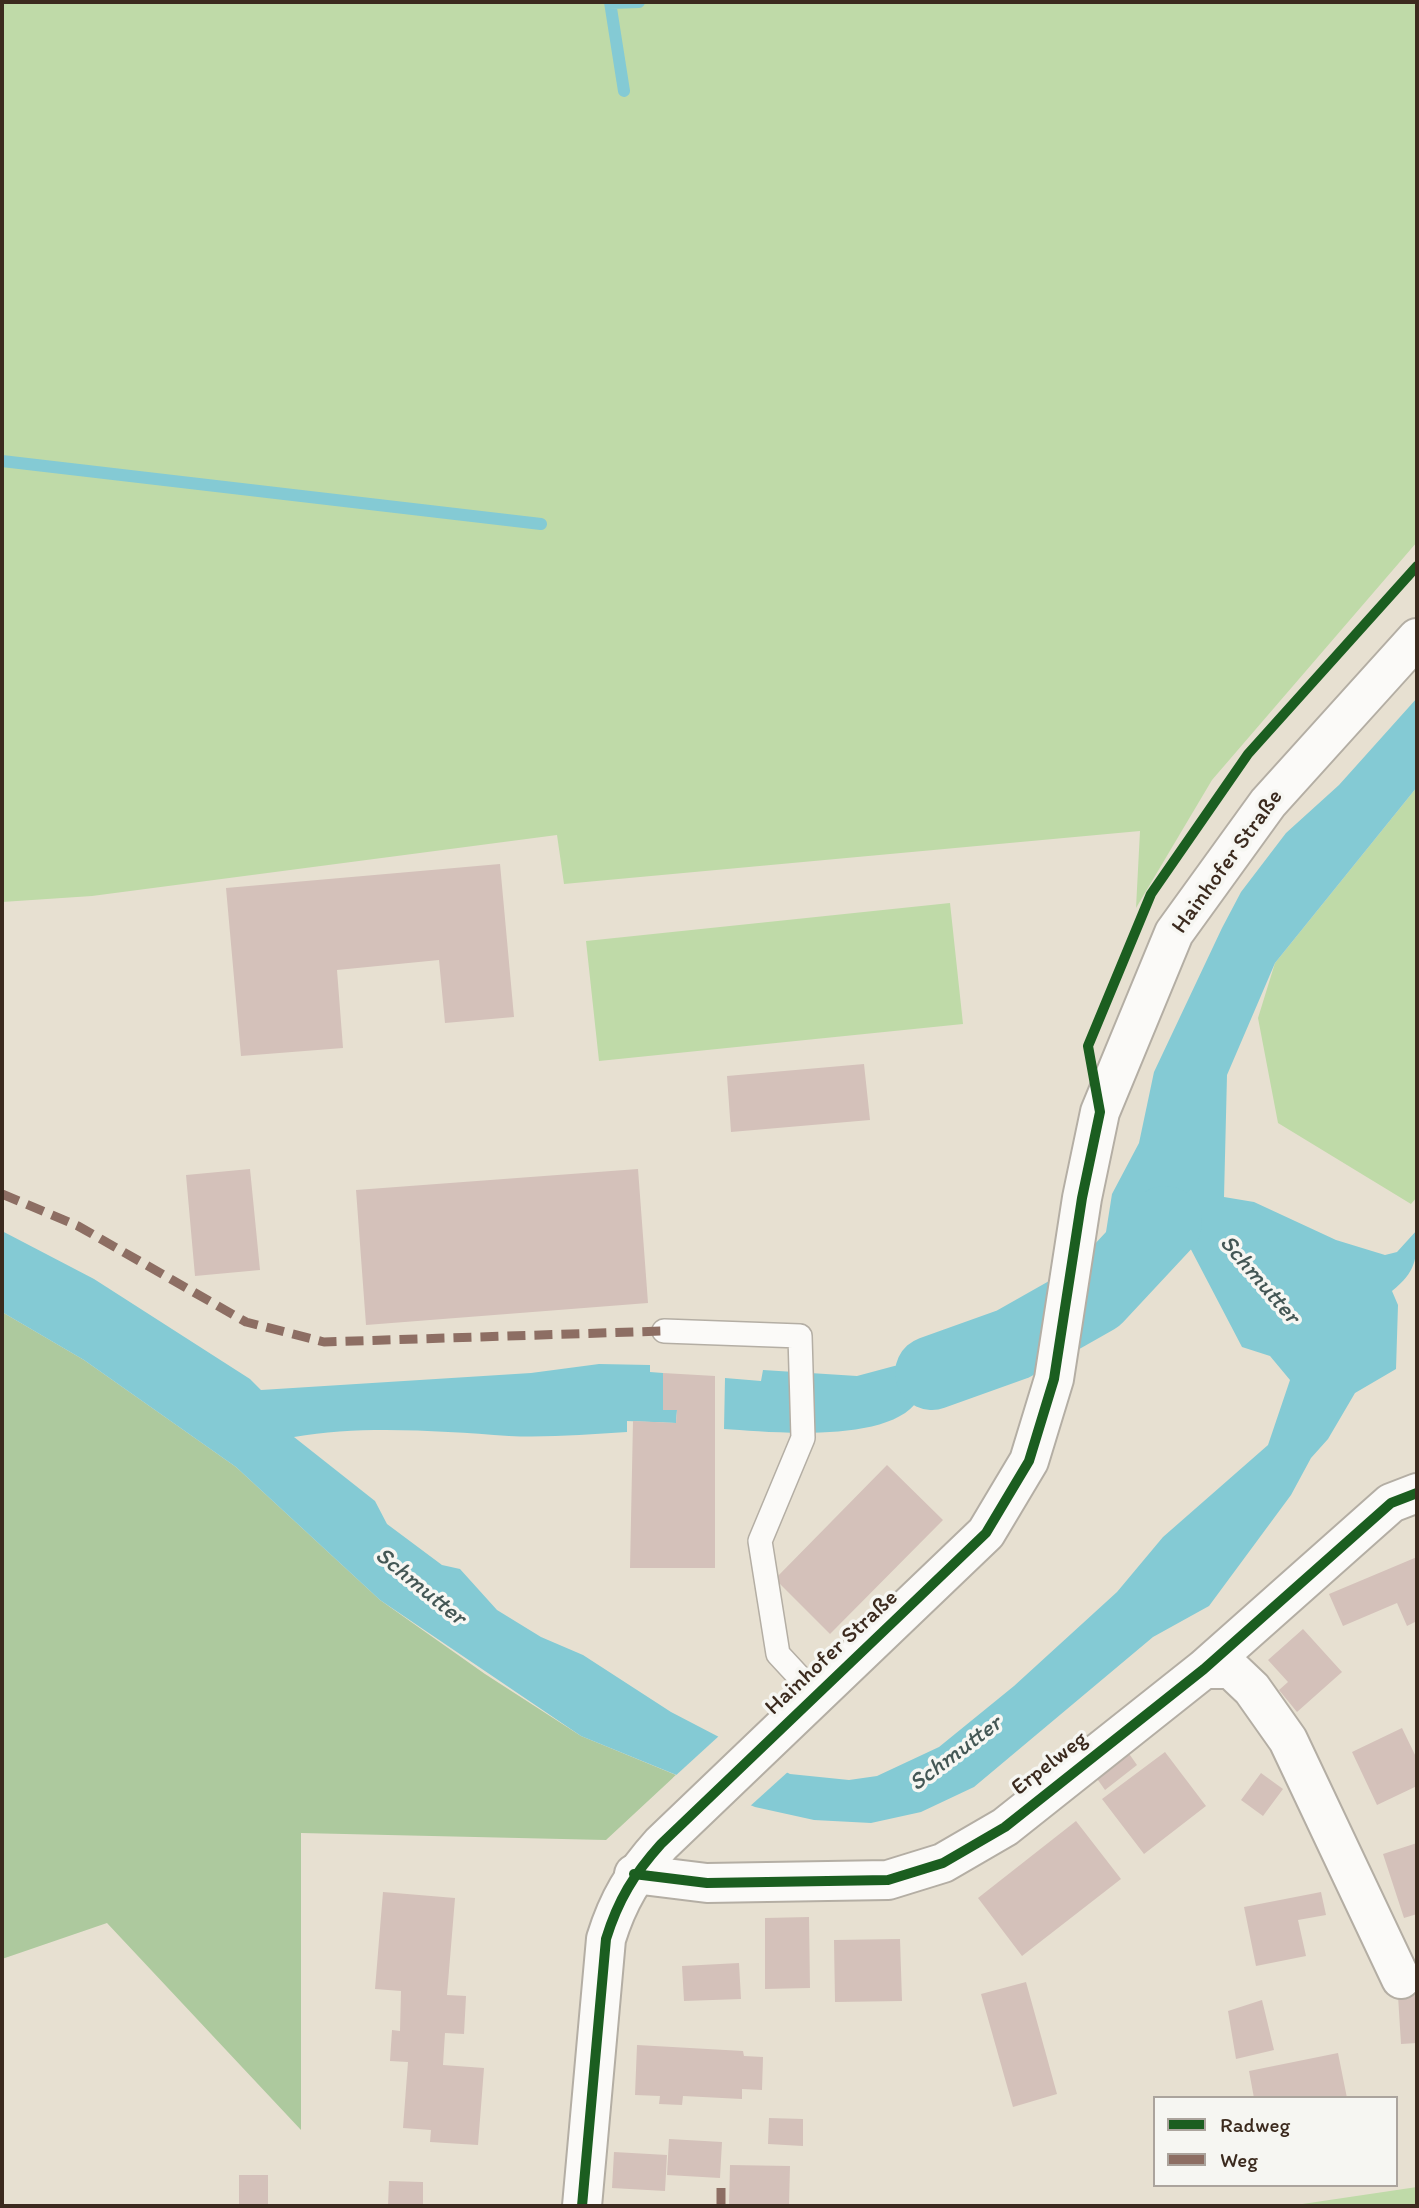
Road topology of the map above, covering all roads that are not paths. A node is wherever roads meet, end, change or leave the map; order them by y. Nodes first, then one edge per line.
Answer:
1 (1417, 638) edge
2 (664, 1331) dead end
3 (1417, 1493) edge
4 (1204, 1669) junction
5 (808, 1702) junction
6 (634, 1874) junction
7 (1401, 1979) dead end
8 (582, 2206) edge

1 - 5 street, Hainhofer Straße
2 - 5 lane
3 - 4 street, Erpelweg
4 - 6 street, Erpelweg
4 - 7 street
5 - 6 street, Hainhofer Straße
6 - 8 street, Hainhofer Straße

